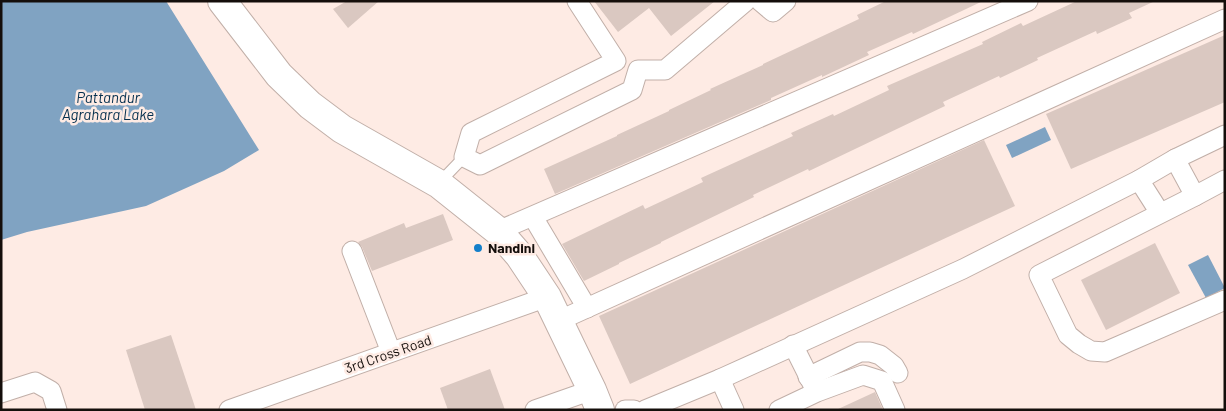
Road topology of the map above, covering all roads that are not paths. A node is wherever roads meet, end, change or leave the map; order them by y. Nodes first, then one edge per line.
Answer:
1 (222, 1) edge
2 (577, 1) edge
3 (746, 1) edge
4 (760, 1) edge
5 (786, 1) edge
6 (1028, 1) edge
7 (1225, 20) edge
8 (627, 65) junction
9 (1225, 135) edge
10 (464, 157) junction
11 (1175, 159) junction
12 (1139, 180) junction
13 (1225, 180) edge
14 (439, 184) junction
15 (1195, 196) junction
16 (1160, 213) junction
17 (533, 217) junction
18 (498, 231) junction
19 (352, 252) dead end
20 (1039, 275) junction
21 (1225, 300) edge
22 (587, 308) junction
23 (552, 309) junction
24 (1052, 323) dead end
25 (794, 345) junction
26 (391, 352) junction
27 (898, 373) dead end
28 (720, 379) junction
29 (813, 384) junction
30 (1, 393) edge
31 (596, 400) edge
32 (732, 409) edge
33 (57, 410) edge
34 (229, 410) edge
35 (535, 410) edge
36 (625, 410) edge
37 (634, 410) edge
38 (644, 410) edge
39 (779, 410) edge
40 (895, 410) edge

1 - 14 street
2 - 8 street
3 - 8 street
4 - 5 street
6 - 17 street
7 - 22 street, 3rd Cross Road
8 - 10 street
8 - 10 street
9 - 11 street
10 - 14 lane
11 - 12 street
11 - 15 street
12 - 16 street
12 - 25 street
13 - 15 street
14 - 18 street
15 - 16 street
16 - 20 street
17 - 18 street
17 - 22 street
18 - 23 street
19 - 26 street
20 - 21 street
20 - 24 street
22 - 23 street, 3rd Cross Road
23 - 26 street, 3rd Cross Road
23 - 31 street
25 - 28 street
25 - 29 street
26 - 34 street, 3rd Cross Road
27 - 29 street
28 - 32 street
28 - 38 street
29 - 39 street
29 - 40 street
30 - 33 street
31 - 35 street
36 - 37 street

